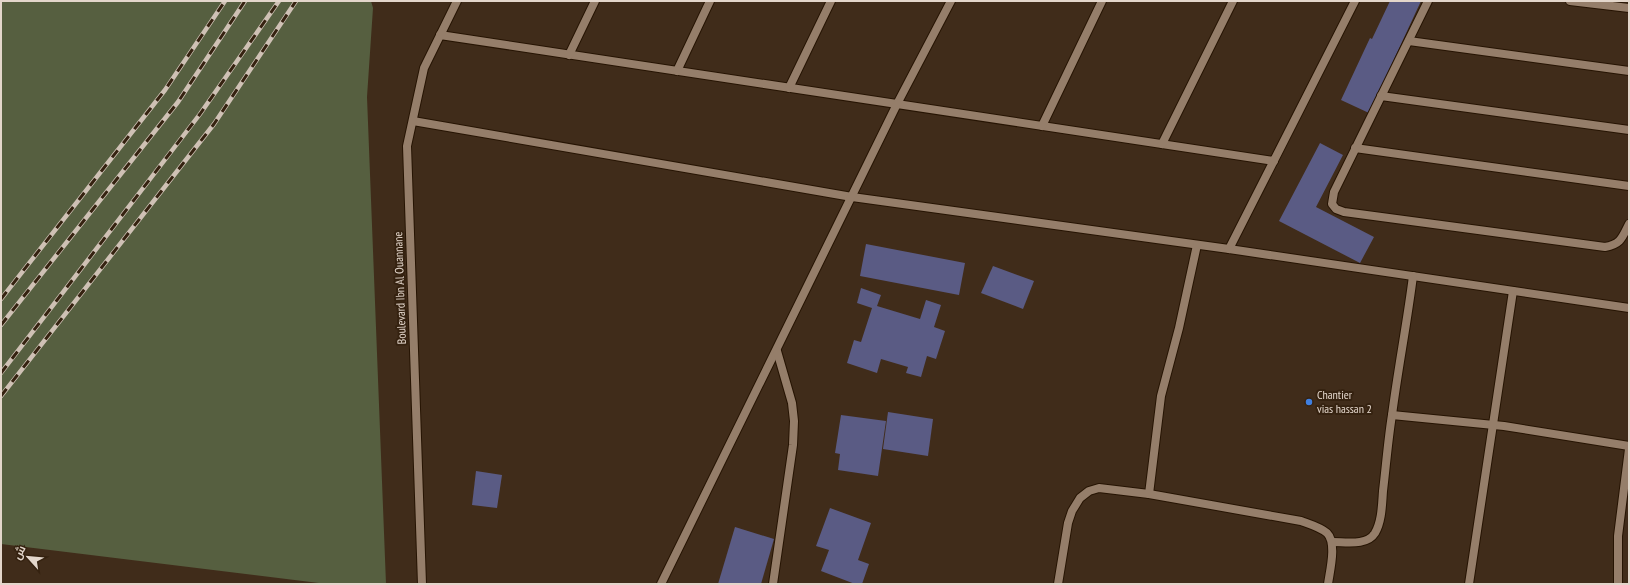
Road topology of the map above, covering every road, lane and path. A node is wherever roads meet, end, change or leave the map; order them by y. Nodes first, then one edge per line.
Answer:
1 (457, 1) edge
2 (595, 1) edge
3 (710, 1) edge
4 (831, 1) edge
5 (951, 1) edge
6 (1102, 1) edge
7 (1233, 1) edge
8 (1355, 1) edge
9 (1428, 1) edge
10 (1570, 1) edge
11 (1629, 8) edge
12 (440, 36) junction
13 (1408, 41) junction
14 (569, 55) junction
15 (677, 71) junction
16 (1629, 71) edge
17 (789, 88) junction
18 (1382, 96) junction
19 (897, 104) junction
20 (412, 121) junction
21 (1042, 126) junction
22 (1629, 130) edge
23 (1162, 144) junction
24 (1355, 148) junction
25 (1274, 161) junction
26 (1629, 186) edge
27 (852, 197) junction
28 (1629, 224) edge
29 (1197, 245) junction
30 (1229, 249) junction
31 (1413, 276) junction
32 (1513, 291) junction
33 (1629, 308) edge
34 (777, 351) junction
35 (1392, 415) junction
36 (1493, 425) junction
37 (1629, 446) edge
38 (1629, 449) edge
39 (1149, 494) junction
40 (1333, 542) junction
41 (422, 584) edge
42 (661, 584) edge
43 (773, 584) edge
44 (1058, 584) edge
45 (1328, 584) edge
46 (1469, 584) edge
47 (1618, 584) edge

1 - 12 street, Boulevard Ibn Al Ouannane
2 - 14 street
3 - 15 street
4 - 17 street
5 - 19 street
6 - 21 street
7 - 23 street
8 - 25 street
9 - 13 street
10 - 11 street
12 - 14 street
12 - 20 street, Boulevard Ibn Al Ouannane
13 - 16 street
13 - 18 street
14 - 15 street
15 - 17 street
17 - 19 street
18 - 22 street
18 - 24 street
19 - 21 street
19 - 27 street
20 - 27 street
20 - 41 street, Boulevard Ibn Al Ouannane
21 - 23 street
23 - 25 street
24 - 26 street
24 - 28 street
25 - 30 street
27 - 29 street
27 - 34 street
29 - 30 street
29 - 39 street
30 - 31 street
31 - 32 street
31 - 35 street
32 - 33 street
32 - 36 street
34 - 42 street
34 - 43 street
35 - 36 street
35 - 40 street
36 - 37 street
36 - 46 street
38 - 47 street
39 - 40 street
39 - 44 street
40 - 45 street

